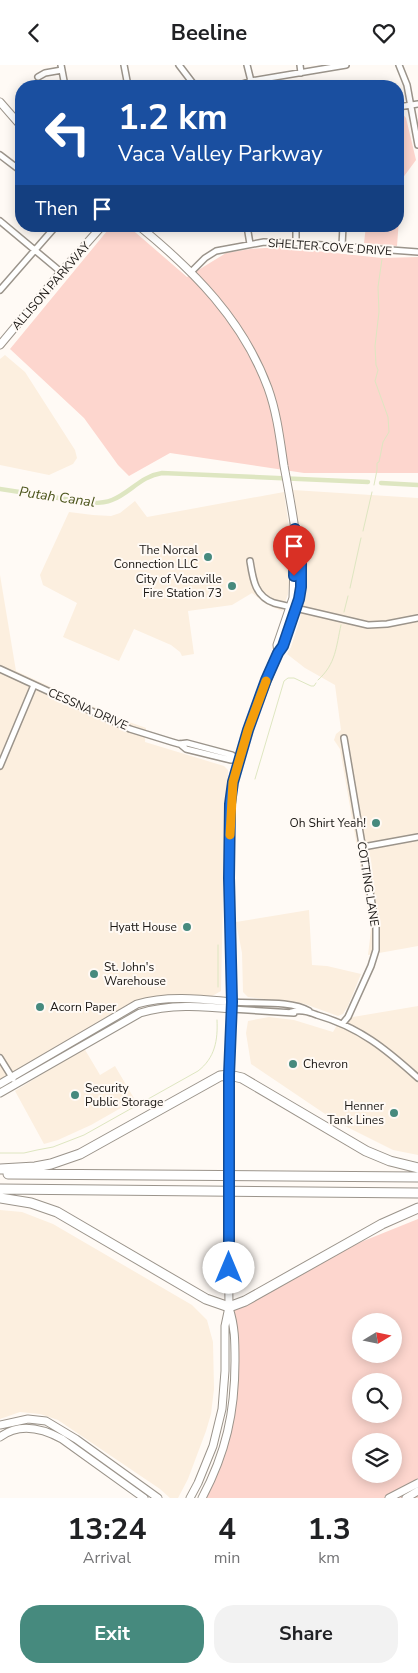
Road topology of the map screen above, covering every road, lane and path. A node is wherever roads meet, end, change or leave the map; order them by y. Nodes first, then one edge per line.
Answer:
1 (124, 65) edge
2 (179, 65) edge
3 (247, 65) edge
4 (300, 65) edge
5 (346, 65) edge
6 (399, 65) edge
7 (62, 67) edge
8 (301, 73) junction
9 (38, 77) dead end
10 (64, 80) edge
11 (127, 80) edge
12 (190, 80) edge
13 (252, 80) edge
14 (258, 80) edge
15 (0, 102) edge
16 (418, 104) edge
17 (411, 105) junction
18 (404, 106) edge
19 (15, 119) edge
20 (418, 145) edge
21 (0, 155) edge
22 (15, 166) edge
23 (0, 221) edge
24 (51, 232) edge
25 (97, 232) edge
26 (146, 232) edge
27 (248, 232) edge
28 (296, 232) edge
29 (343, 232) edge
30 (296, 243) junction
31 (250, 244) junction
32 (342, 246) junction
33 (35, 250) junction
34 (418, 252) edge
35 (61, 272) junction
36 (191, 273) junction
37 (0, 291) edge
38 (0, 345) edge
39 (250, 561) dead end
40 (293, 608) junction
41 (418, 618) edge
42 (0, 669) edge
43 (34, 685) junction
44 (344, 738) dead end
45 (239, 760) junction
46 (0, 766) edge
47 (418, 837) edge
48 (363, 847) junction
49 (156, 1000) junction
50 (232, 1005) junction
51 (312, 1013) junction
52 (343, 1023) junction
53 (112, 1027) junction
54 (0, 1058) edge
55 (229, 1075) junction
56 (11, 1077) junction
57 (418, 1078) edge
58 (0, 1083) edge
59 (16, 1084) junction
60 (0, 1093) edge
61 (418, 1168) edge
62 (0, 1169) edge
63 (0, 1174) edge
64 (418, 1177) edge
65 (0, 1189) edge
66 (418, 1193) edge
67 (0, 1198) edge
68 (418, 1208) edge
69 (229, 1307) junction
70 (0, 1425) edge
71 (0, 1437) edge
72 (418, 1483) edge
73 (418, 1491) edge
74 (144, 1498) edge
75 (158, 1498) edge
76 (190, 1498) edge
77 (202, 1498) edge
78 (389, 1498) edge
79 (406, 1498) edge

1 - 11 street
2 - 12 street
3 - 13 street
4 - 8 street
5 - 8 street
6 - 17 street
7 - 9 street
7 - 10 street
8 - 14 street
15 - 19 street
16 - 17 street
17 - 18 street
17 - 20 street
21 - 22 street
23 - 33 street
24 - 33 street
25 - 35 street, ALLISON PARKWAY
26 - 36 street
27 - 31 street
28 - 30 street
29 - 32 street
30 - 31 street, SHELTER COVE DRIVE
30 - 32 street, SHELTER COVE DRIVE
31 - 36 street, SHELTER COVE DRIVE
32 - 34 street, SHELTER COVE DRIVE
33 - 35 street
33 - 37 street
35 - 38 street, ALLISON PARKWAY
36 - 40 street
39 - 40 street
40 - 41 street
40 - 45 street
42 - 43 street, CESSNA DRIVE
43 - 45 street, CESSNA DRIVE
43 - 46 street
44 - 48 street, COTTING LANE
45 - 50 street
47 - 48 street
48 - 52 street, COTTING LANE
49 - 50 street
49 - 53 street
49 - 56 street
50 - 51 street
50 - 51 street
50 - 53 street
50 - 55 street
51 - 52 street
52 - 57 street
53 - 59 street
54 - 56 street
55 - 61 highway
55 - 62 highway
55 - 69 street, bridge
56 - 58 street
56 - 59 street
59 - 60 street
63 - 64 highway
65 - 66 highway
67 - 69 highway
68 - 69 highway
69 - 76 street
69 - 77 street
70 - 75 street
71 - 74 street
72 - 78 street
73 - 79 street

